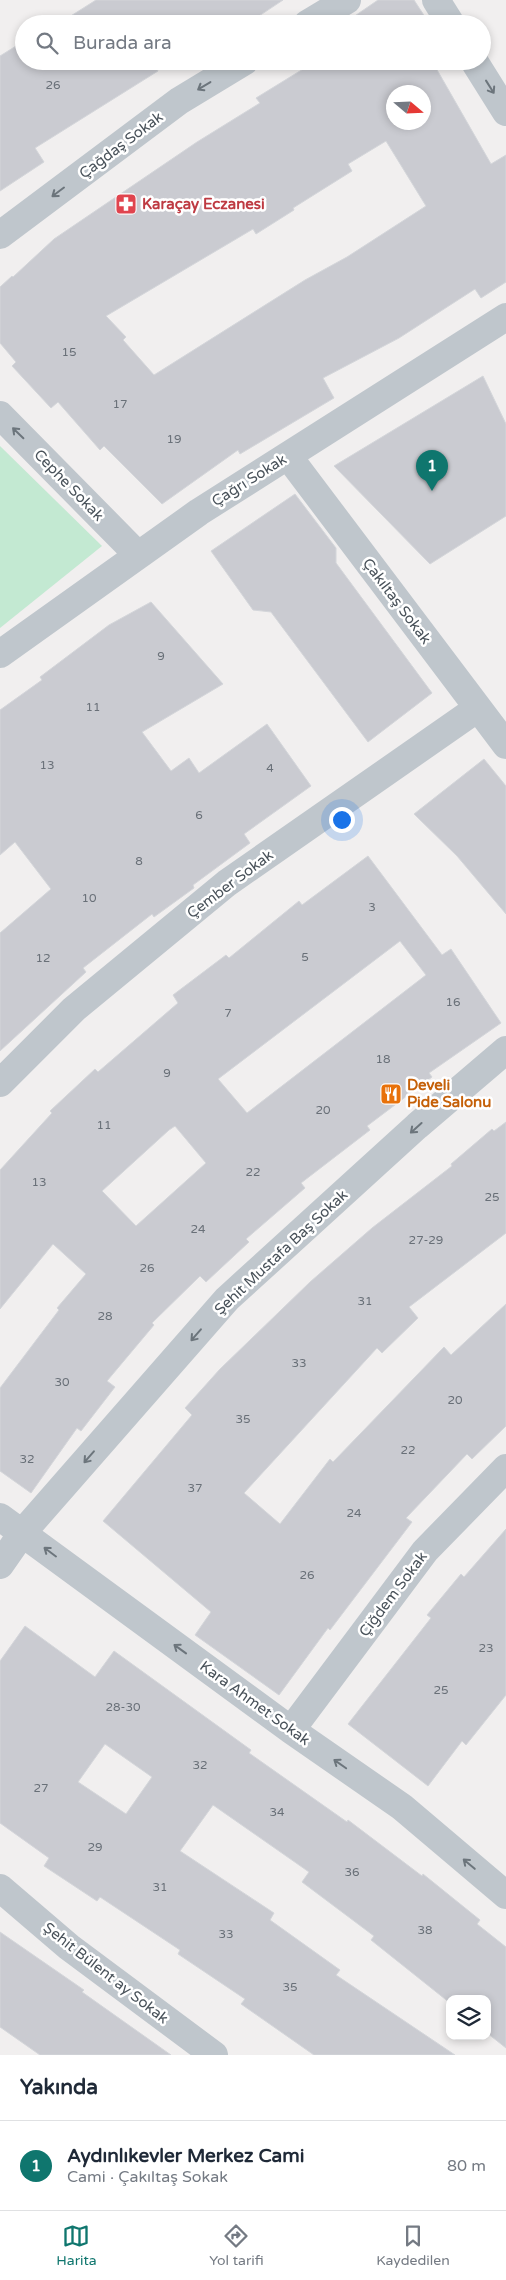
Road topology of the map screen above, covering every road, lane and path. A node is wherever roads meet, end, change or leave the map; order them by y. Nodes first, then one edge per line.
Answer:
1 (347, 0) edge
2 (436, 0) edge
3 (322, 15) edge
4 (445, 15) edge
5 (230, 70) edge
6 (480, 70) edge
7 (506, 112) edge
8 (0, 236) edge
9 (506, 317) edge
10 (0, 415) edge
11 (288, 456) junction
12 (138, 555) junction
13 (0, 654) edge
14 (478, 708) junction
15 (506, 746) edge
16 (506, 1050) edge
17 (0, 1083) edge
18 (506, 1468) edge
19 (0, 1517) edge
20 (24, 1532) junction
21 (0, 1565) edge
22 (291, 1730) junction
23 (0, 1888) edge
24 (506, 1895) edge
25 (214, 2055) edge

1 - 3 street
2 - 4 street
5 -> 8 street, Çağdaş Sokak
6 -> 7 street
9 - 11 street, Çağrı Sokak
12 -> 10 street, Cephe Sokak
11 - 12 street, Çağrı Sokak
11 - 14 street, Çakıltaş Sokak
12 - 13 street, Çağrı Sokak
14 - 15 street, Çakıltaş Sokak
14 - 17 street, Çember Sokak
16 -> 20 street, Şehit Mustafa Baş Sokak
18 - 22 street, Çiğdem Sokak
19 - 20 street, Kara Ahmet Sokak
20 - 21 street, Şehit Mustafa Baş Sokak
22 -> 20 street, Kara Ahmet Sokak
24 -> 22 street, Kara Ahmet Sokak
23 - 25 street, Şehit Bülent ay Sokak

